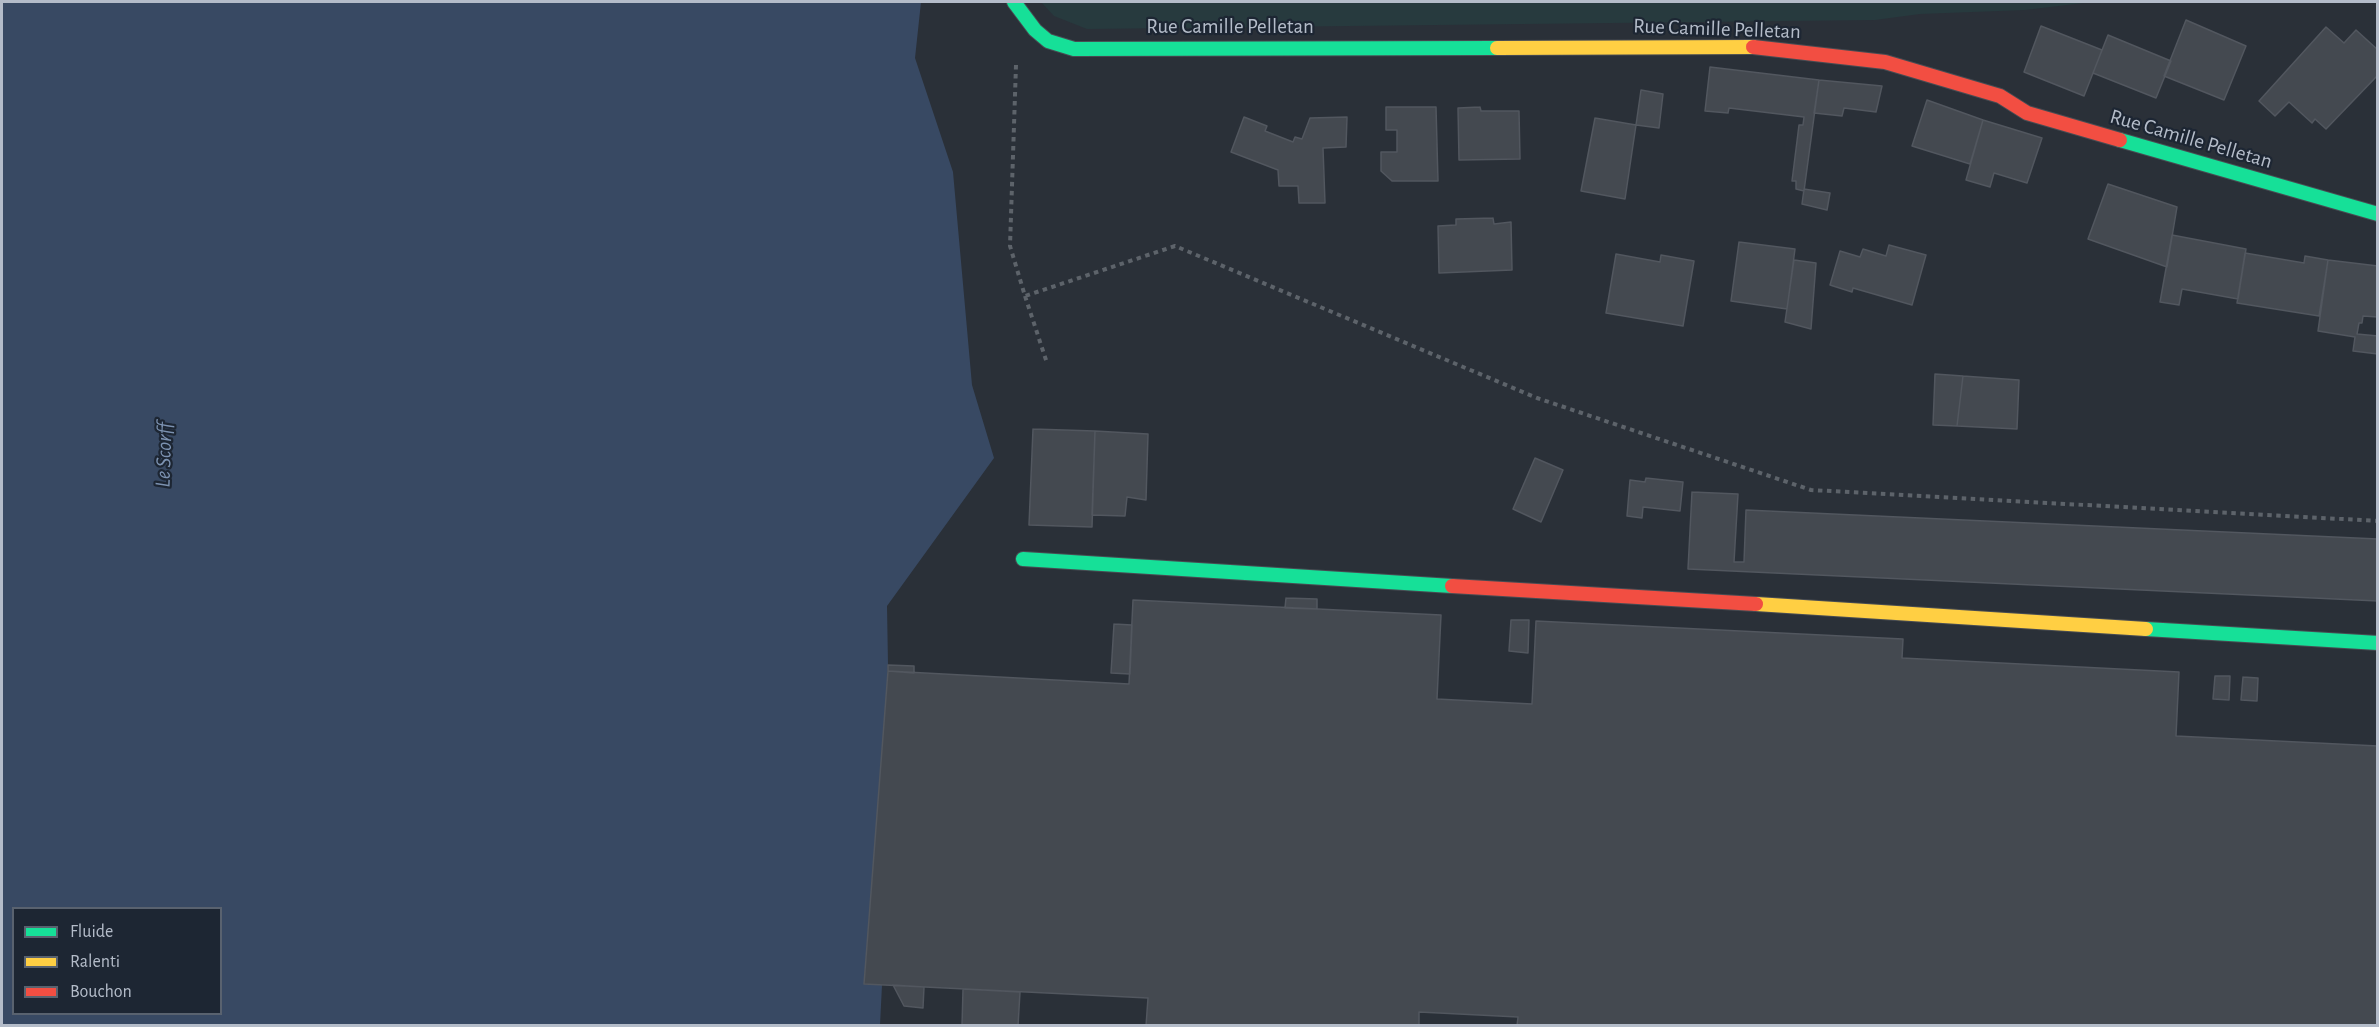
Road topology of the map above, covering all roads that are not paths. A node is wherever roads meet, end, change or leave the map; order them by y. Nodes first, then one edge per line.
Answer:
1 (1014, 2) edge
2 (2378, 214) edge
3 (1023, 559) dead end
4 (2378, 644) edge

1 - 2 street, Rue Camille Pelletan
3 - 4 street

